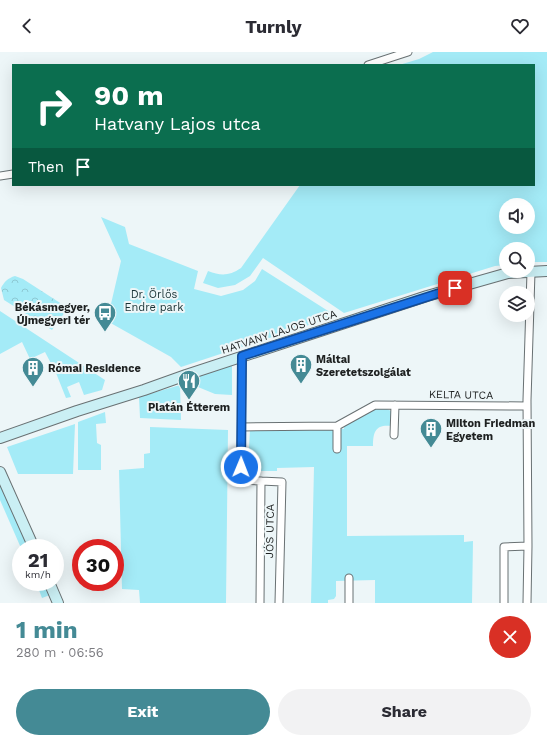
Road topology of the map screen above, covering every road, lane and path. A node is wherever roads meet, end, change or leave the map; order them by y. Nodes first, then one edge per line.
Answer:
1 (408, 52) edge
2 (371, 64) edge
3 (12, 174) edge
4 (0, 176) edge
5 (547, 271) edge
6 (535, 272) edge
7 (499, 274) edge
8 (531, 278) edge
9 (242, 356) junction
10 (394, 405) junction
11 (527, 406) junction
12 (337, 426) junction
13 (242, 427) junction
14 (394, 435) dead end
15 (0, 438) edge
16 (337, 450) dead end
17 (0, 472) edge
18 (260, 481) junction
19 (30, 539) edge
20 (528, 546) junction
21 (349, 578) dead end
22 (53, 591) edge
23 (58, 603) edge
24 (260, 603) edge
25 (279, 603) edge
26 (349, 603) edge
27 (504, 603) edge
28 (527, 603) edge

1 - 2 street
3 - 4 street
5 - 6 street, HATVANY LAJOS UTCA
7 - 9 street, HATVANY LAJOS UTCA
8 - 11 street
9 - 13 street, JÓS UTCA
9 - 15 street, HATVANY LAJOS UTCA
10 - 11 street, KELTA UTCA
10 - 12 street, KELTA UTCA
10 - 14 street
11 - 20 street
12 - 13 street, KELTA UTCA
12 - 16 street
13 - 18 street, JÓS UTCA
17 - 19 street
18 - 24 street, JÓS UTCA
18 - 25 street, JÓS UTCA
20 - 27 street
20 - 28 street
21 - 26 street
22 - 23 street

